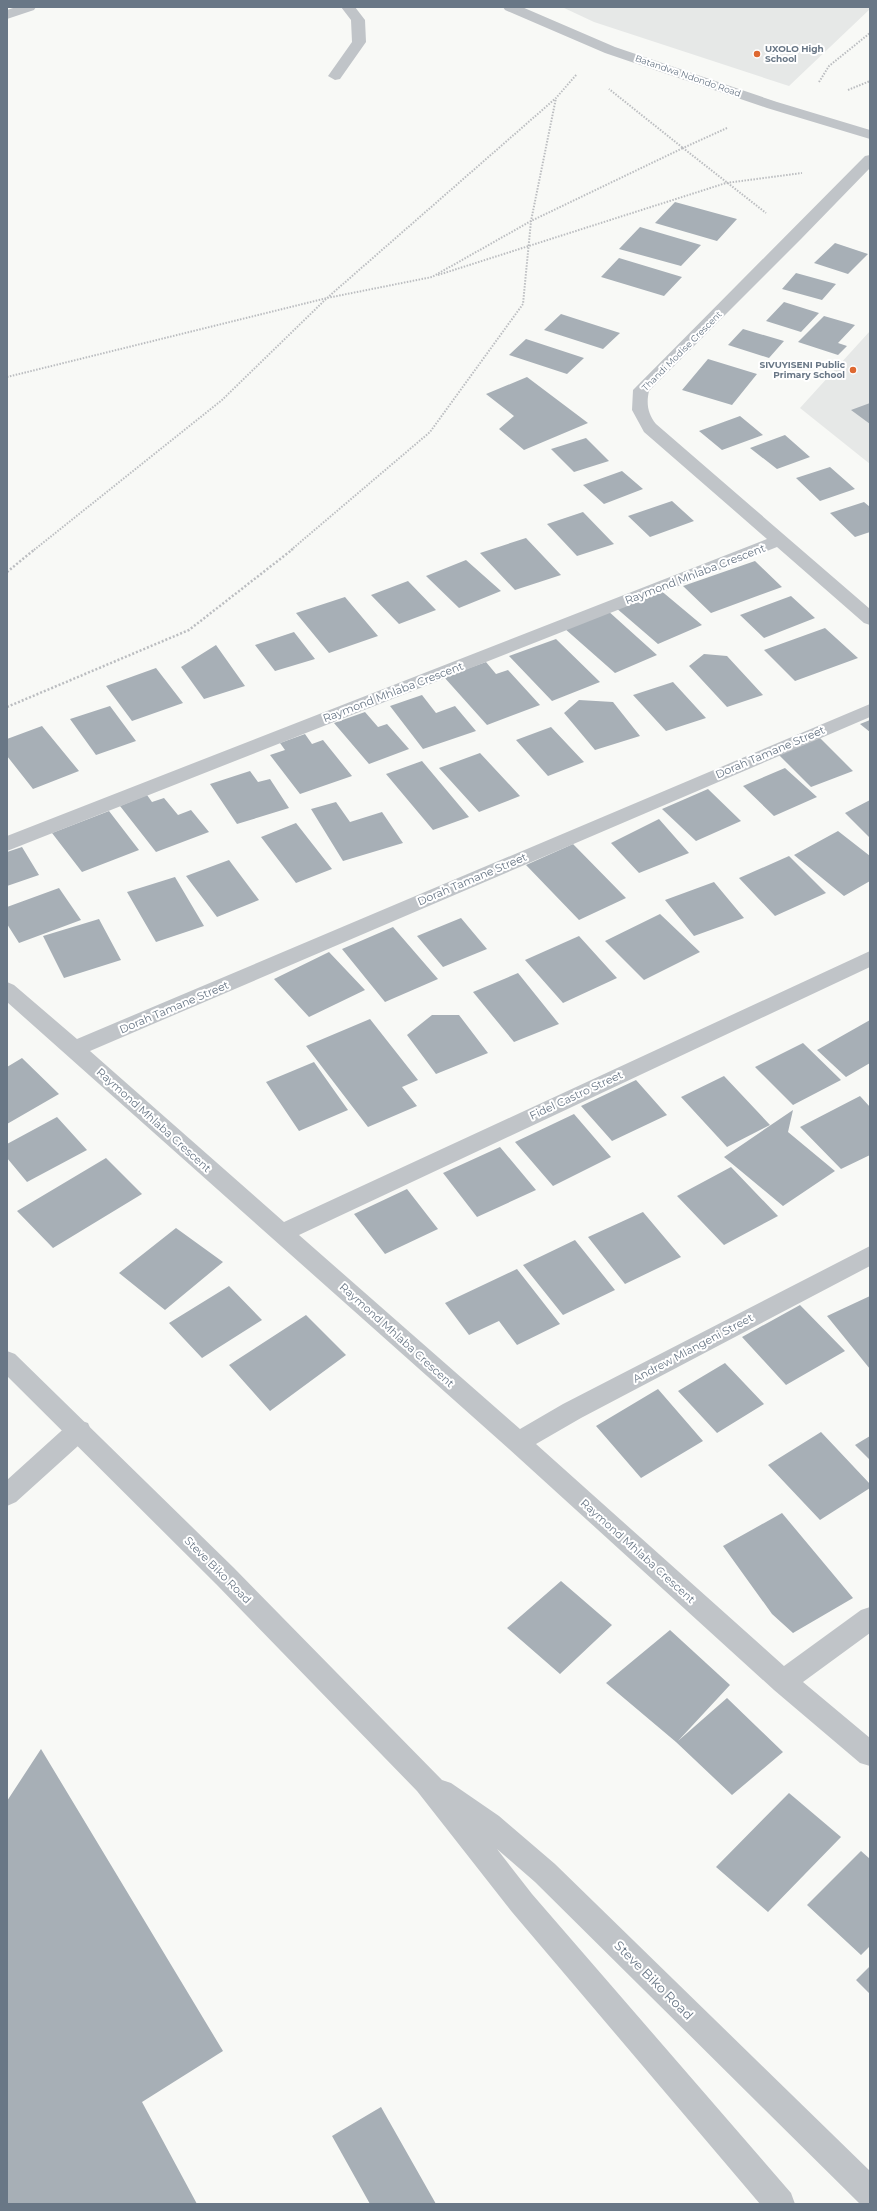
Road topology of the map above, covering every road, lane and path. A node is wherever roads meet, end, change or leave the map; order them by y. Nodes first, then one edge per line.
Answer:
1 (29, 7) edge
2 (348, 7) edge
3 (510, 7) edge
4 (7, 15) edge
5 (870, 33) edge
6 (578, 73) dead end
7 (335, 76) dead end
8 (606, 87) dead end
9 (816, 87) dead end
10 (556, 98) junction
11 (870, 135) edge
12 (683, 148) junction
13 (866, 162) edge
14 (726, 183) junction
15 (530, 221) junction
16 (796, 236) junction
17 (528, 246) junction
18 (432, 277) junction
19 (327, 298) junction
20 (7, 377) edge
21 (779, 540) junction
22 (7, 572) edge
23 (870, 619) edge
24 (7, 706) edge
25 (870, 710) edge
26 (7, 844) edge
27 (870, 958) edge
28 (7, 990) edge
29 (75, 1049) junction
30 (282, 1233) junction
31 (870, 1255) edge
32 (7, 1360) edge
33 (79, 1430) junction
34 (518, 1442) junction
35 (7, 1495) edge
36 (870, 1618) edge
37 (783, 1682) junction
38 (870, 1754) edge
39 (427, 1782) junction
40 (870, 2192) edge
41 (780, 2204) edge

1 - 4 street
2 - 7 street
3 - 11 street, Batandwa Ndondo Road
5 - 9 path
6 - 10 path
8 - 12 path
10 - 15 path
10 - 19 path
12 - 14 path
12 - 15 path
13 - 14 path
13 - 16 street, Thandi Modise Crescent
14 - 16 path
14 - 17 path
15 - 17 path
15 - 18 path
16 - 21 street, Thandi Modise Crescent
17 - 18 path
17 - 24 path
18 - 19 path
19 - 20 path
19 - 22 path
21 - 23 street, Thandi Modise Crescent
21 - 26 street, Raymond Mhlaba Crescent
25 - 29 street, Dorah Tamane Street
27 - 30 street, Fidel Castro Street
28 - 29 street, Raymond Mhlaba Crescent
29 - 30 street, Raymond Mhlaba Crescent
30 - 34 street, Raymond Mhlaba Crescent
31 - 34 street, Andrew Mlangeni Street
32 - 33 street, Steve Biko Road
33 - 35 street
33 - 39 street, Steve Biko Road
34 - 37 street, Raymond Mhlaba Crescent
36 - 37 street
37 - 38 street, Raymond Mhlaba Crescent
39 - 40 street, Steve Biko Road
39 - 41 street, Steve Biko Road

